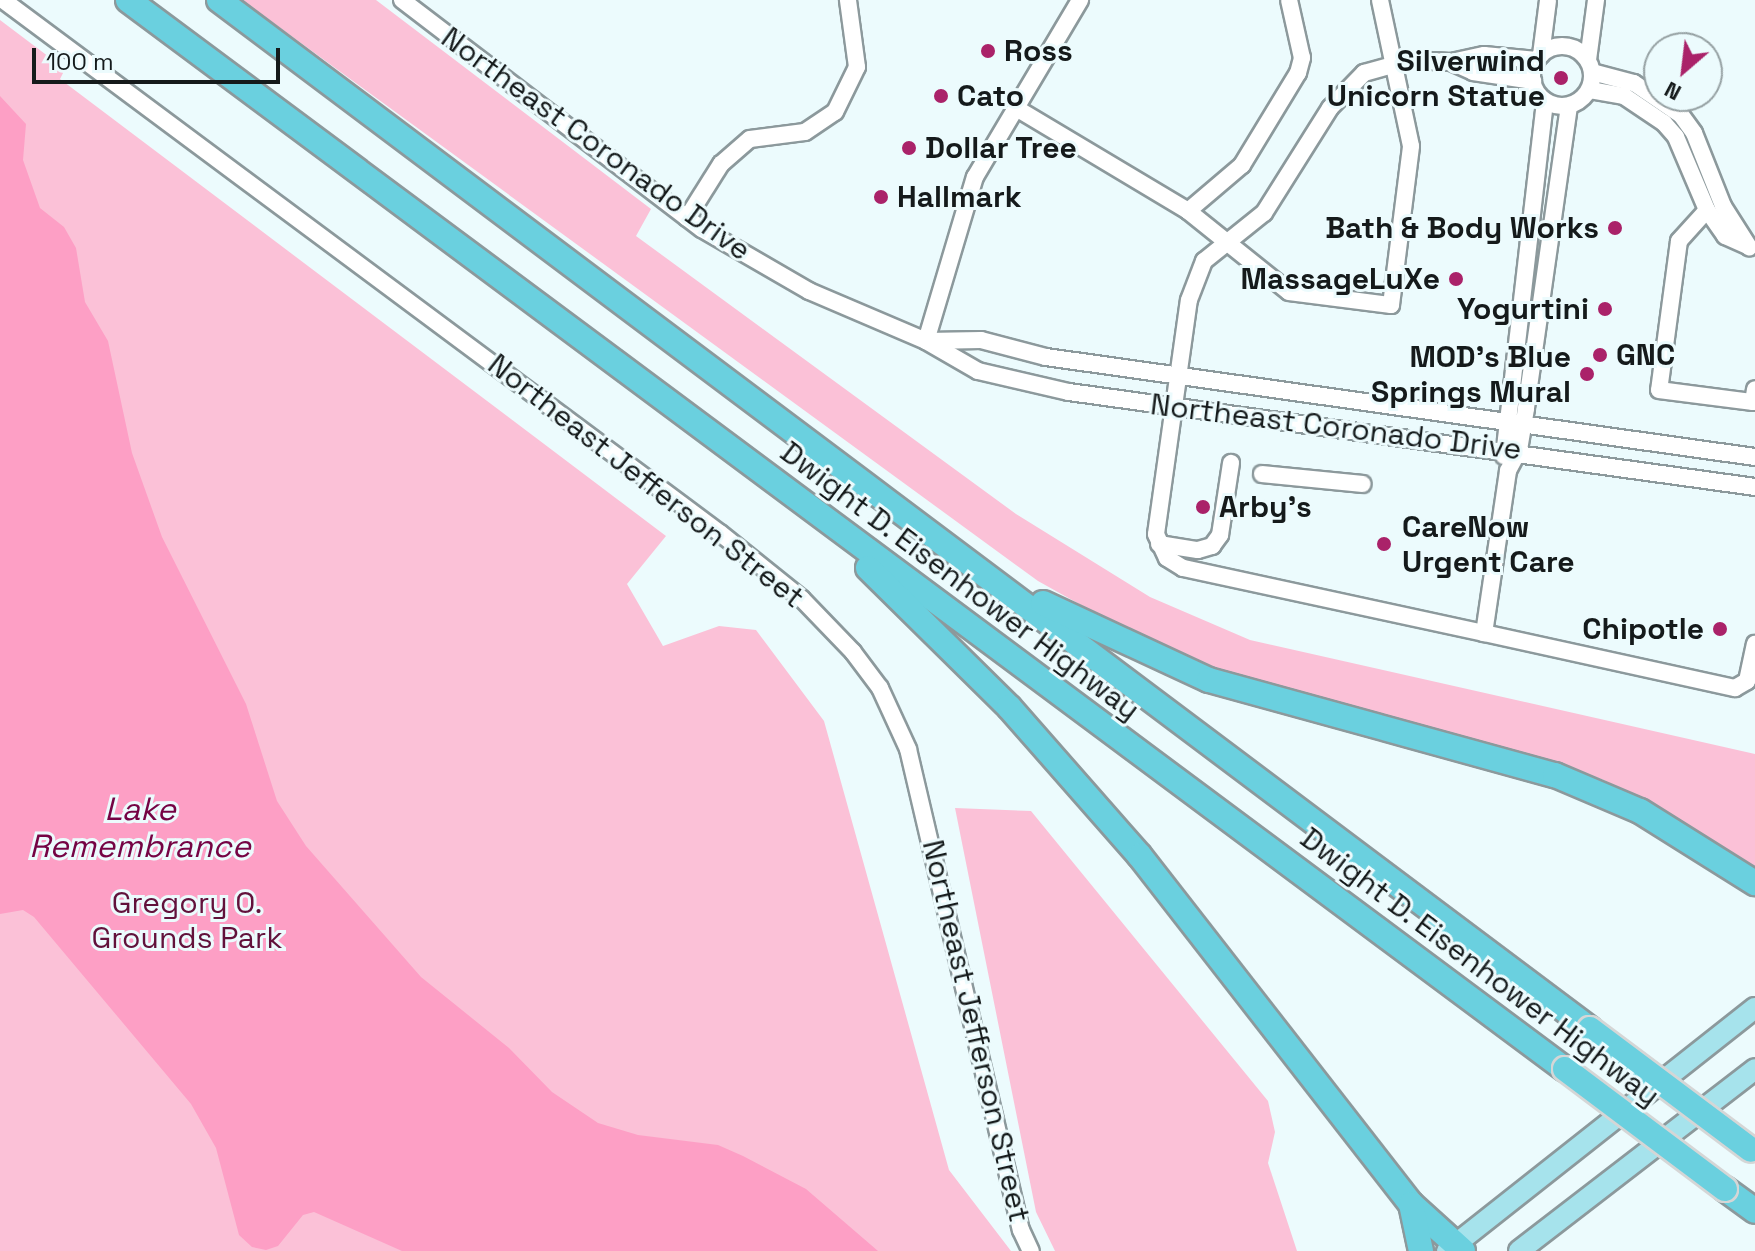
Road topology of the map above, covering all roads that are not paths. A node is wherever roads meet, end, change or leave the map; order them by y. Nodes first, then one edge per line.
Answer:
1 (3, 0) edge
2 (128, 0) edge
3 (219, 0) edge
4 (402, 0) edge
5 (848, 0) edge
6 (1080, 0) edge
7 (1289, 0) edge
8 (1380, 0) edge
9 (1548, 0) edge
10 (1596, 0) edge
11 (1539, 57) junction
12 (1451, 62) junction
13 (1393, 63) junction
14 (1590, 66) junction
15 (1533, 81) junction
16 (1590, 90) junction
17 (1545, 101) junction
18 (1569, 106) junction
19 (1016, 108) junction
20 (1707, 210) junction
21 (1188, 211) junction
22 (687, 218) junction
23 (1227, 242) junction
24 (1752, 250) edge
25 (926, 341) junction
26 (1180, 376) junction
27 (1755, 389) edge
28 (1177, 407) junction
29 (1505, 421) junction
30 (1524, 424) junction
31 (1502, 448) junction
32 (1519, 450) junction
33 (1755, 457) edge
34 (1231, 463) dead end
35 (1508, 471) junction
36 (1262, 474) dead end
37 (1363, 484) dead end
38 (1755, 487) edge
39 (806, 507) junction
40 (1159, 544) junction
41 (997, 580) junction
42 (1484, 633) junction
43 (1755, 644) edge
44 (1755, 883) edge
45 (1755, 1008) edge
46 (1755, 1069) edge
47 (1753, 1151) edge
48 (1411, 1204) junction
49 (1755, 1211) edge
50 (1455, 1249) edge
51 (1031, 1251) edge
52 (1421, 1251) edge
53 (1519, 1251) edge

1 - 51 street, Northeast Jefferson Street
2 - 39 highway, Dwight D. Eisenhower Highway
3 - 41 highway, Dwight D. Eisenhower Highway
4 - 22 street, Northeast Coronado Drive
5 - 22 street
6 - 19 street
7 - 21 street
8 - 13 street
9 - 11 street
10 - 14 street
11 - 12 street
11 - 14 street
11 - 15 street
12 - 13 street
12 - 15 street
13 - 23 street
13 - 23 street
14 - 16 street
14 - 24 street
15 - 17 street
16 - 18 street
16 - 20 street
17 - 18 street
17 - 29 street
18 - 30 street
19 - 21 street
19 - 25 street
20 - 24 street
20 - 27 street
21 - 23 street
22 - 25 street, Northeast Coronado Drive
23 - 26 street
25 - 26 street, Northeast Coronado Drive
25 - 28 street, Northeast Coronado Drive
26 - 28 street
26 - 29 street, Northeast Coronado Drive
28 - 31 street, Northeast Coronado Drive
28 - 40 street
29 - 30 street, Northeast Coronado Drive
29 - 31 street
30 - 32 street
30 - 33 street, Northeast Coronado Drive
31 - 32 street, Northeast Coronado Drive
31 - 35 street
32 - 35 street
32 - 38 street, Northeast Coronado Drive
34 - 40 street
35 - 42 street
36 - 37 street
39 - 48 highway
39 - 49 highway, Dwight D. Eisenhower Highway, bridge
40 - 42 street
41 - 44 highway
41 - 47 highway, Dwight D. Eisenhower Highway, bridge
42 - 43 street
45 - 50 main road
46 - 53 main road
48 - 50 highway
48 - 52 highway

